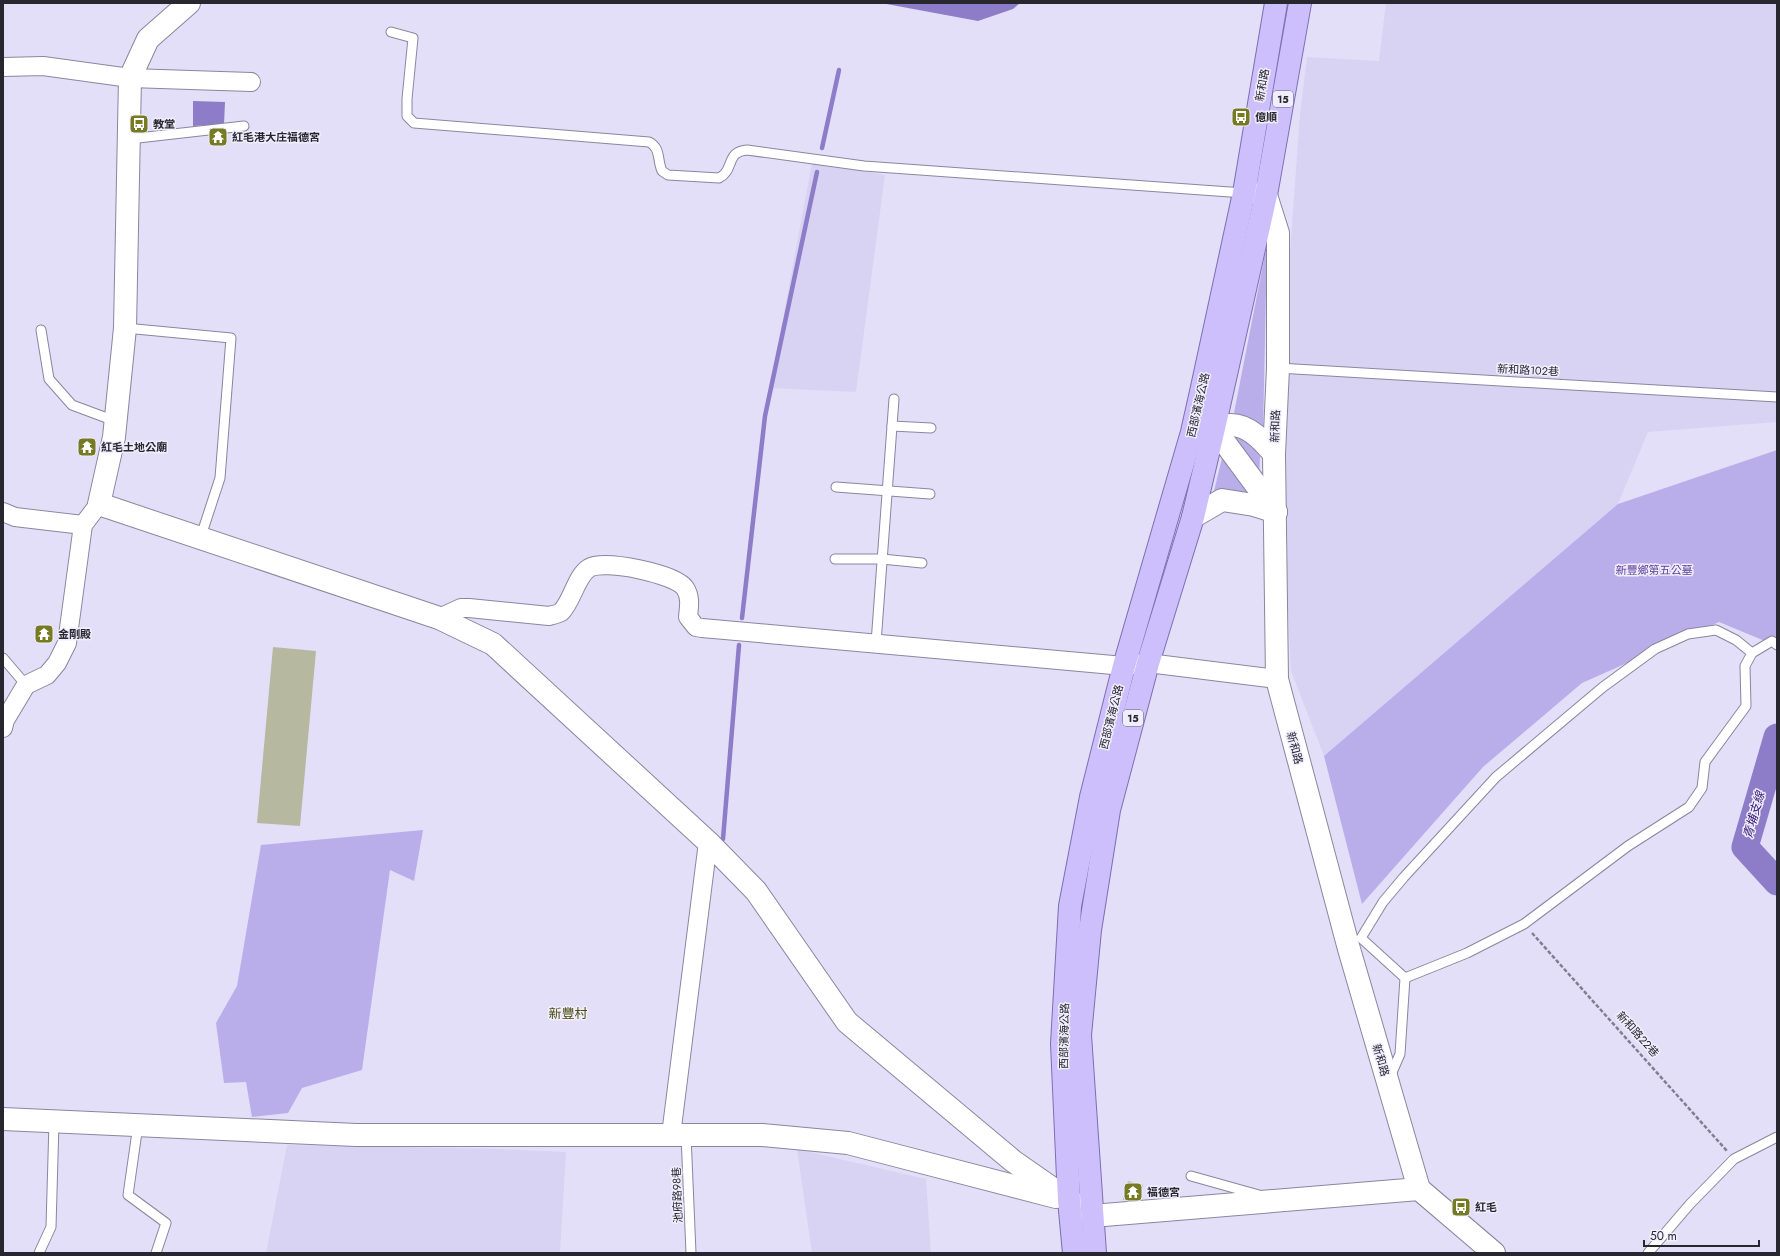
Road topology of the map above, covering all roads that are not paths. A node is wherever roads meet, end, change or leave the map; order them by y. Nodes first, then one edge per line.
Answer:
1 (189, 3) edge
2 (1276, 3) edge
3 (1300, 3) edge
4 (391, 32) dead end
5 (3, 67) edge
6 (130, 78) junction
7 (251, 82) dead end
8 (244, 126) dead end
9 (129, 139) junction
10 (1244, 193) junction
11 (1266, 195) junction
12 (125, 328) junction
13 (41, 330) dead end
14 (1278, 368) junction
15 (1201, 392) junction
16 (1777, 397) edge
17 (894, 399) dead end
18 (116, 421) junction
19 (892, 426) junction
20 (931, 428) dead end
21 (1214, 428) junction
22 (1192, 432) junction
23 (1274, 454) junction
24 (836, 487) dead end
25 (887, 490) junction
26 (930, 494) dead end
27 (99, 504) junction
28 (3, 512) edge
29 (1276, 512) junction
30 (1193, 517) junction
31 (83, 525) junction
32 (200, 539) junction
33 (835, 559) dead end
34 (882, 559) junction
35 (922, 562) dead end
36 (439, 618) junction
37 (876, 643) junction
38 (1777, 645) edge
39 (1752, 653) junction
40 (3, 658) edge
41 (1148, 663) junction
42 (1124, 666) junction
43 (1277, 679) junction
44 (26, 684) junction
45 (3, 728) edge
46 (708, 842) junction
47 (1355, 944) junction
48 (1405, 978) junction
49 (1388, 1082) junction
50 (3, 1119) edge
51 (54, 1122) junction
52 (138, 1125) junction
53 (679, 1135) junction
54 (1777, 1137) edge
55 (1191, 1176) dead end
56 (1419, 1189) junction
57 (1069, 1200) junction
58 (1280, 1201) junction
59 (1092, 1216) junction
60 (39, 1253) edge
61 (156, 1253) edge
62 (691, 1253) edge
63 (1074, 1253) edge
64 (1096, 1253) edge
65 (1494, 1253) edge
66 (1648, 1253) edge

1 - 6 street
2 - 10 main road, 新和路 / 15
3 - 11 main road, 新和路 / 15
4 - 10 lane
5 - 6 street
6 - 7 street
6 - 9 street
8 - 9 lane
9 - 12 street
10 - 11 street
10 - 15 main road, 西部濱海公路 / 15
11 - 14 street, 新和路
11 - 21 main road, 西部濱海公路 / 15
12 - 18 street
12 - 32 lane
13 - 18 lane
14 - 16 lane, 新和路102巷
14 - 23 street, 新和路
15 - 21 street
15 - 22 main road, 西部濱海公路 / 15
17 - 19 lane
18 - 27 street
19 - 20 lane
19 - 25 lane
21 - 22 street
21 - 23 street
21 - 29 street
21 - 30 main road, 西部濱海公路 / 15
22 - 42 main road, 西部濱海公路 / 15
23 - 29 street, 新和路
24 - 25 lane
25 - 26 lane
25 - 34 lane
27 - 31 street
27 - 32 street
28 - 31 street
29 - 30 street
29 - 43 street, 新和路
30 - 41 main road, 西部濱海公路 / 15
31 - 44 street
32 - 36 street
33 - 34 lane
34 - 35 lane
34 - 37 lane
36 - 37 street
36 - 46 street
37 - 42 street
38 - 39 lane
39 - 47 lane
39 - 48 lane
40 - 44 lane
41 - 42 street
41 - 43 street
41 - 59 main road, 西部濱海公路 / 15
42 - 57 main road, 西部濱海公路 / 15
43 - 47 street, 新和路
44 - 45 street
46 - 53 street
46 - 57 street
47 - 48 lane
47 - 49 street, 新和路
48 - 49 lane
49 - 56 street, 新和路
50 - 51 street
51 - 52 street
51 - 60 lane
52 - 53 street
52 - 61 lane
53 - 57 street
53 - 62 lane, 池府路98巷
54 - 66 lane
55 - 58 lane
56 - 58 street
56 - 65 street
57 - 59 street
57 - 63 main road, 西部濱海公路 / 15
58 - 59 street
59 - 64 main road, 西部濱海公路 / 15

